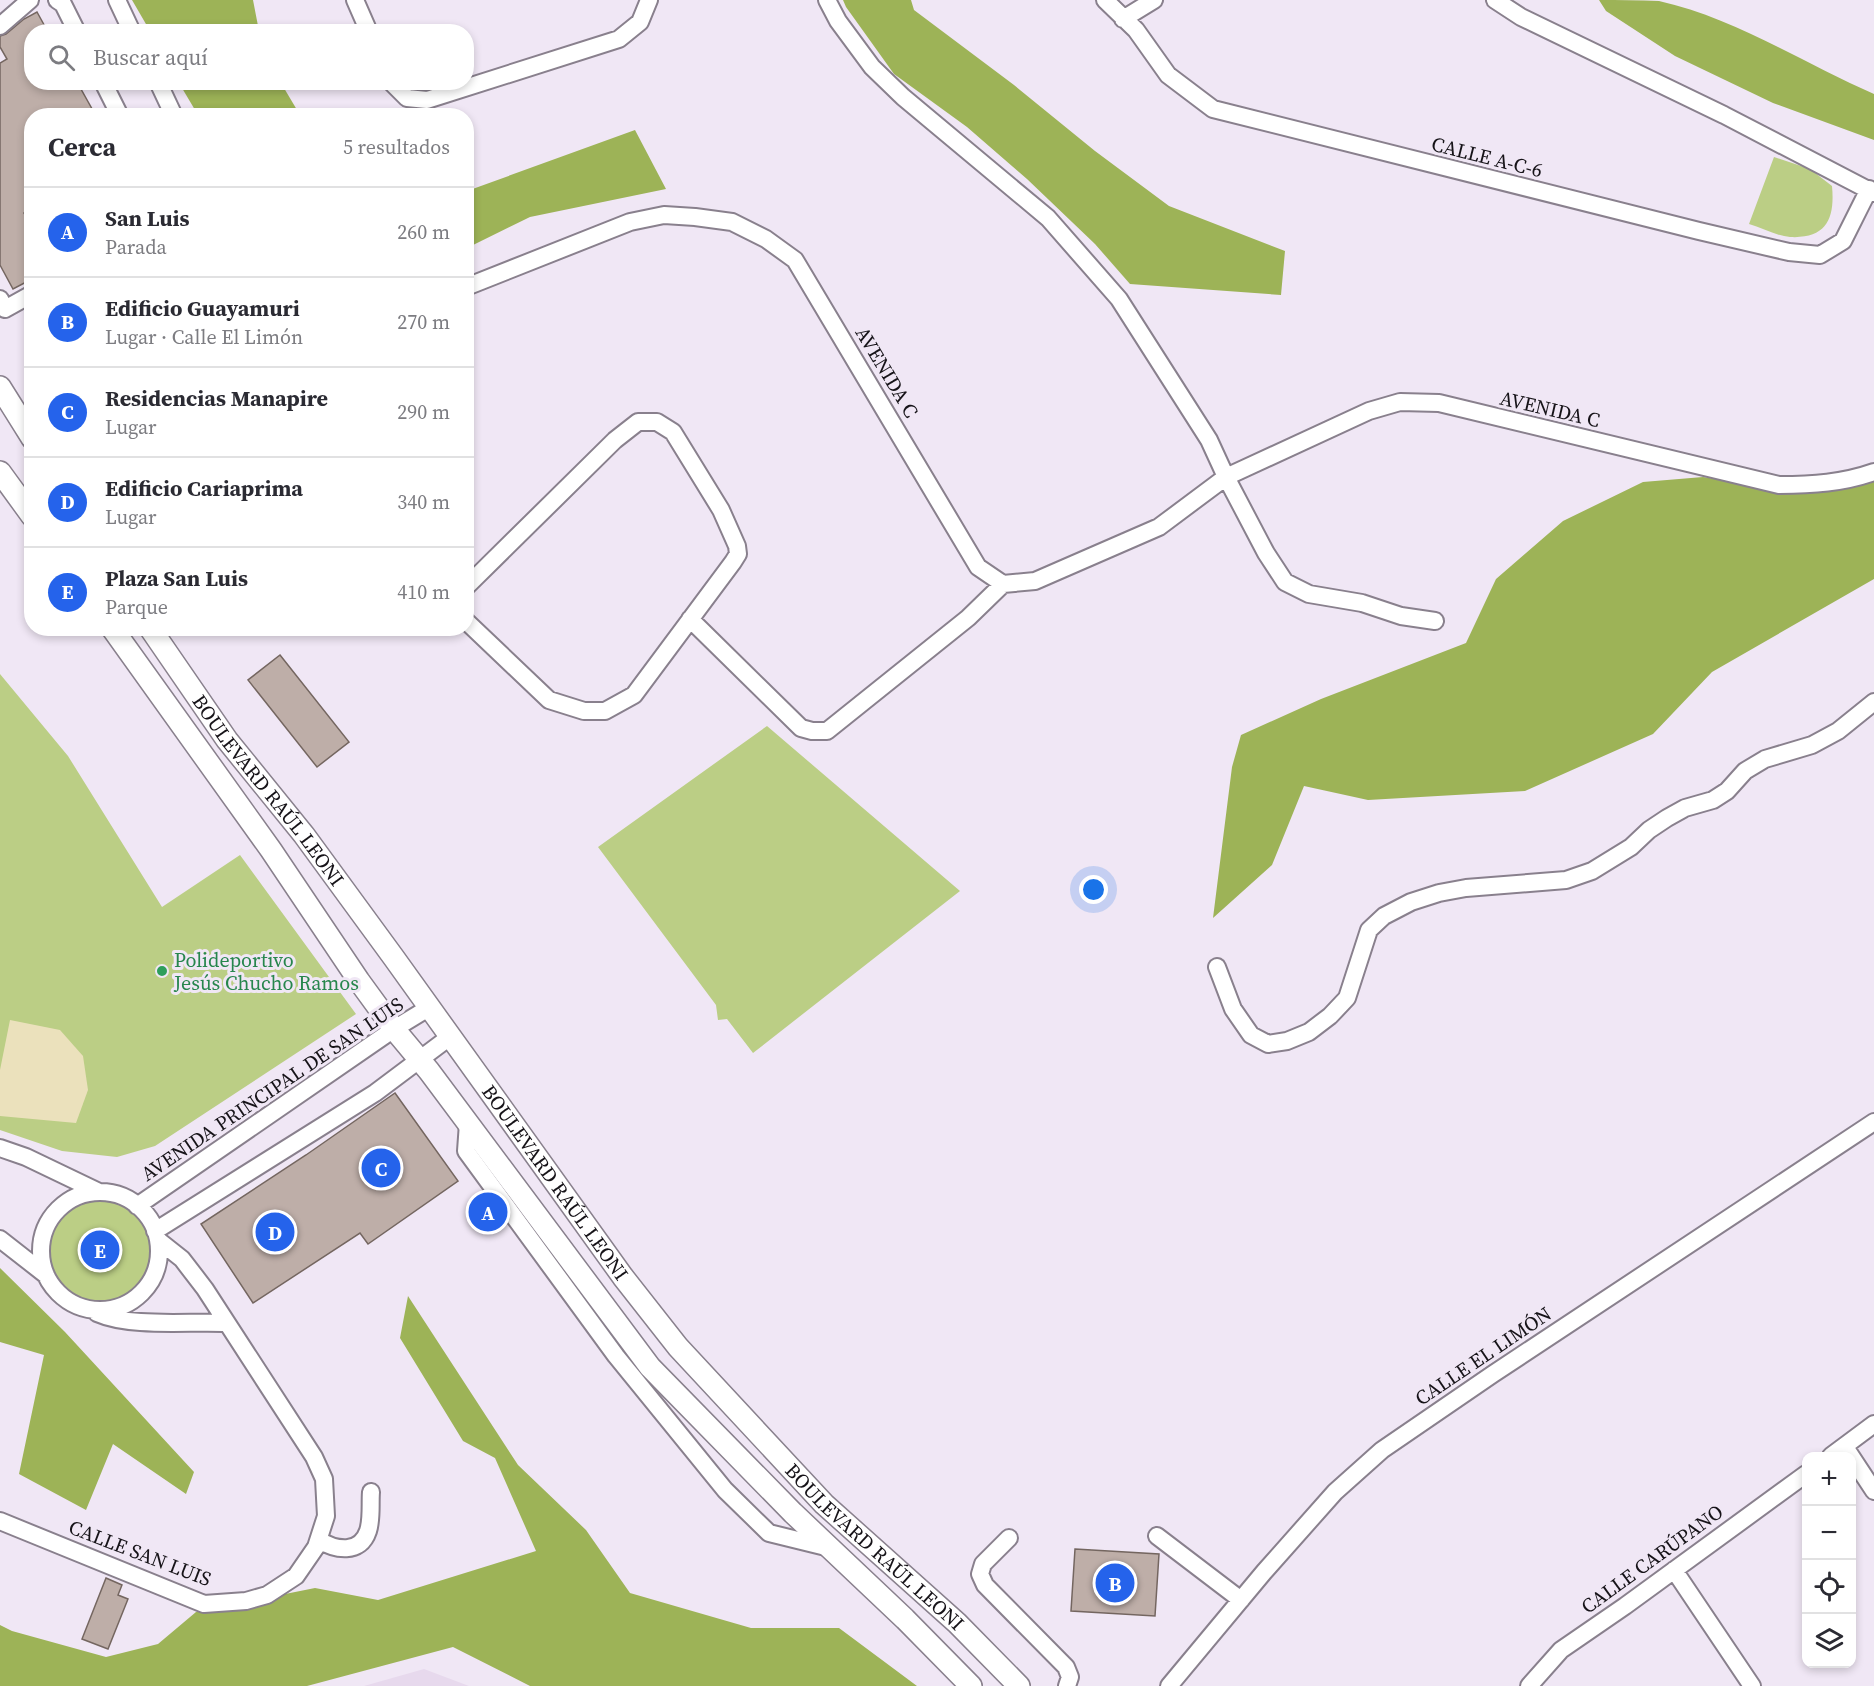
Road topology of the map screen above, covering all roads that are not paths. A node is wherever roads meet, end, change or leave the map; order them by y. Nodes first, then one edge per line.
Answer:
1 (30, 0) edge
2 (57, 0) edge
3 (117, 0) edge
4 (355, 0) edge
5 (649, 0) edge
6 (827, 0) edge
7 (1105, 0) edge
8 (1154, 0) edge
9 (1495, 0) edge
10 (1123, 19) junction
11 (73, 24) edge
12 (128, 24) edge
13 (366, 24) edge
14 (0, 26) edge
15 (474, 84) edge
16 (108, 90) edge
17 (162, 90) edge
18 (398, 90) edge
19 (456, 90) edge
20 (116, 108) edge
21 (170, 108) edge
22 (1872, 191) edge
23 (474, 284) edge
24 (24, 298) edge
25 (0, 299) edge
26 (0, 387) edge
27 (24, 425) edge
28 (0, 472) edge
29 (1874, 472) edge
30 (1226, 477) junction
31 (24, 505) edge
32 (474, 579) edge
33 (1003, 584) junction
34 (690, 619) junction
35 (1435, 621) dead end
36 (474, 629) edge
37 (118, 636) edge
38 (156, 636) edge
39 (1874, 702) edge
40 (1217, 967) dead end
41 (430, 1007) junction
42 (394, 1029) junction
43 (451, 1036) junction
44 (419, 1059) junction
45 (1874, 1122) edge
46 (468, 1124) junction
47 (0, 1148) edge
48 (99, 1192) junction
49 (137, 1206) junction
50 (157, 1235) junction
51 (0, 1239) edge
52 (46, 1275) junction
53 (88, 1308) junction
54 (227, 1323) junction
55 (1874, 1424) edge
56 (1845, 1447) junction
57 (1837, 1452) edge
58 (1802, 1477) edge
59 (1874, 1491) edge
60 (371, 1492) dead end
61 (0, 1521) edge
62 (1156, 1536) dead end
63 (1009, 1538) dead end
64 (319, 1540) junction
65 (830, 1548) junction
66 (1674, 1570) junction
67 (1241, 1600) junction
68 (971, 1686) edge
69 (1019, 1686) edge
70 (1067, 1686) edge
71 (1169, 1686) edge
72 (1529, 1686) edge
73 (1752, 1686) edge

1 - 14 street
2 - 11 street
3 - 12 street
4 - 13 street
5 - 15 street
6 - 30 street
7 - 10 street, CALLE A-C-6
8 - 10 street
9 - 22 street
10 - 22 street, CALLE A-C-6
16 - 20 street
17 - 21 street
18 - 19 street
23 - 33 street, AVENIDA C
24 - 25 street
26 - 27 main road
28 - 31 main road
29 - 30 street, AVENIDA C
30 - 33 street, AVENIDA C
30 - 35 street
32 - 34 street
33 - 34 street
34 - 36 street
37 - 42 main road, BOULEVARD RAÚL LEONI
38 - 41 main road, BOULEVARD RAÚL LEONI
39 - 40 street
41 - 42 street, AVENIDA PRINCIPAL DE SAN LUIS
41 - 43 main road, BOULEVARD RAÚL LEONI
42 - 44 main road, BOULEVARD RAÚL LEONI
42 - 49 street, AVENIDA PRINCIPAL DE SAN LUIS
43 - 44 street
43 - 69 main road, BOULEVARD RAÚL LEONI
44 - 46 main road, BOULEVARD RAÚL LEONI
44 - 50 street
45 - 67 street, CALLE EL LIMÓN
46 - 65 main road, BOULEVARD RAÚL LEONI
46 - 65 street
47 - 48 street
48 - 49 street
48 - 52 street
49 - 50 street
50 - 53 street
50 - 54 street, CALLE SAN LUIS
51 - 52 street
52 - 53 street
53 - 54 street
54 - 64 street, CALLE SAN LUIS
55 - 56 street
56 - 57 street
56 - 59 street
58 - 66 street, CALLE CARÚPANO
60 - 64 street
61 - 64 street, CALLE SAN LUIS
62 - 67 street
63 - 70 street
65 - 68 main road, BOULEVARD RAÚL LEONI
66 - 72 street, CALLE CARÚPANO
66 - 73 street
67 - 71 street, CALLE EL LIMÓN

